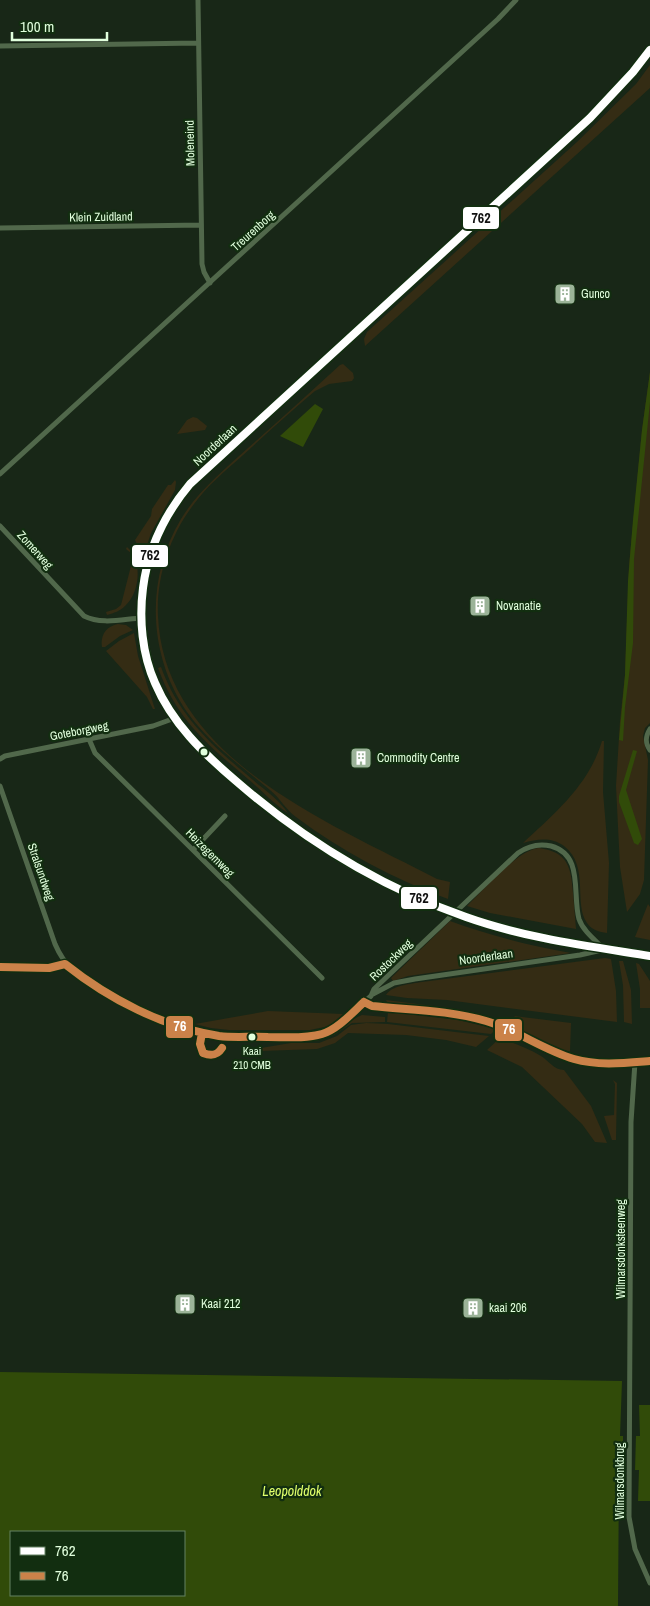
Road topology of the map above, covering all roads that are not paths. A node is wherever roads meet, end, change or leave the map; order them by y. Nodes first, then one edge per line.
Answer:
1 (198, 0) edge
2 (516, 0) edge
3 (198, 43) junction
4 (0, 46) edge
5 (650, 50) edge
6 (201, 225) junction
7 (0, 228) edge
8 (210, 283) junction
9 (0, 474) edge
10 (0, 526) edge
11 (142, 618) junction
12 (175, 718) junction
13 (650, 730) edge
14 (89, 739) junction
15 (650, 750) edge
16 (0, 759) edge
17 (0, 786) edge
18 (226, 816) dead end
19 (193, 850) junction
20 (604, 949) junction
21 (650, 956) edge
22 (65, 964) junction
23 (0, 968) edge
24 (322, 978) dead end
25 (373, 994) junction
26 (364, 1002) junction
27 (650, 1061) edge
28 (635, 1062) junction
29 (630, 1435) joint
30 (650, 1583) edge

1 - 3 street, Moleneind
2 - 8 street, Treurenborg
3 - 4 street
3 - 6 street, Moleneind
5 - 11 main road, Noorderlaan
6 - 7 street, Klein Zuidland
6 - 8 street, Moleneind
8 - 9 street, Treurenborg
10 - 11 street, Zomerweg
11 - 12 main road, Noorderlaan
12 - 14 street, Goteborgweg
12 - 20 main road, Noorderlaan, bridge
13 - 15 street
14 - 16 street, Goteborgweg
14 - 19 street, Heizegemweg
17 - 22 street, Stralsundweg
18 - 19 street
19 - 24 street, Heizegemweg
20 - 21 main road, Noorderlaan
20 - 25 street, Noorderlaan
20 - 25 street, Rostockweg
22 - 23 street
22 - 26 street, Rostockweg
25 - 26 street, Rostockweg
26 - 28 street
27 - 28 street
28 - 29 street, Wilmarsdonksteenweg
29 - 30 street, Wilmarsdonkbrug

